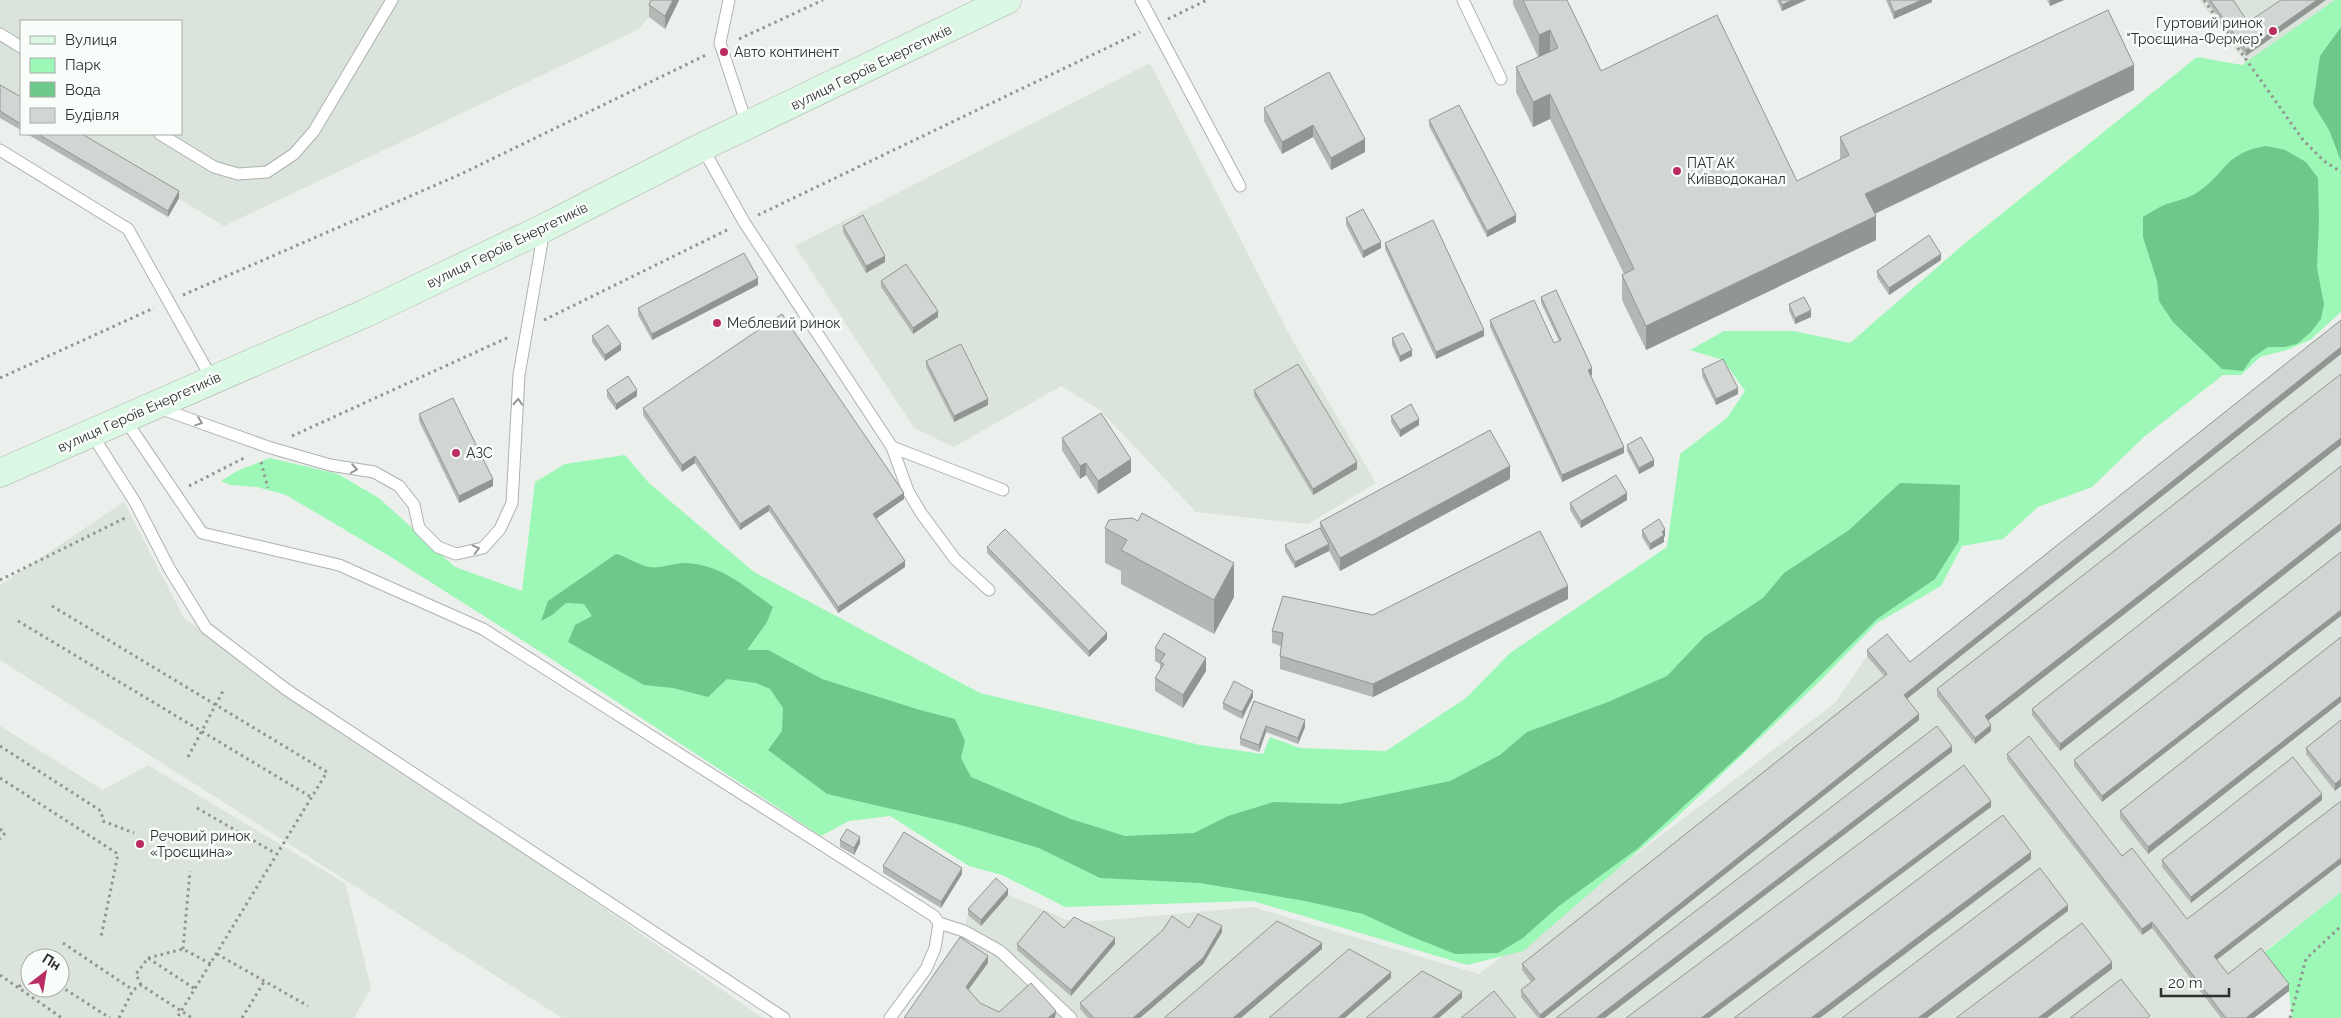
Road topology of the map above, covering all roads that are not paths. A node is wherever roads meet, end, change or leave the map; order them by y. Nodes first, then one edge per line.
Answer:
1 (392, 0) edge
2 (729, 0) edge
3 (1007, 0) edge
4 (1141, 0) edge
5 (1463, 0) edge
6 (0, 34) edge
7 (20, 46) edge
8 (1501, 79) dead end
9 (748, 127) junction
10 (162, 135) edge
11 (702, 147) junction
12 (0, 150) edge
13 (1240, 186) dead end
14 (544, 228) junction
15 (212, 378) junction
16 (153, 406) junction
17 (124, 418) junction
18 (91, 434) junction
19 (892, 448) junction
20 (0, 473) edge
21 (1004, 490) dead end
22 (989, 590) dead end
23 (939, 923) junction
24 (784, 1018) edge
25 (890, 1018) edge
26 (1071, 1018) edge

1 - 10 lane
2 - 9 lane
3 - 9 street, вулиця Героїв Енергетиків
4 - 13 lane
5 - 8 lane
6 - 7 lane
9 - 11 street, вулиця Героїв Енергетиків
11 - 14 street, вулиця Героїв Енергетиків
11 - 19 lane
12 - 15 lane
14 - 15 street, вулиця Героїв Енергетиків
16 -> 14 lane
15 - 16 street, вулиця Героїв Енергетиків
16 - 17 street, вулиця Героїв Енергетиків
17 - 18 street, вулиця Героїв Енергетиків
17 - 23 lane
18 - 20 street, вулиця Героїв Енергетиків
18 - 24 lane
19 - 21 lane
19 - 22 lane
23 - 25 lane
23 - 26 lane

